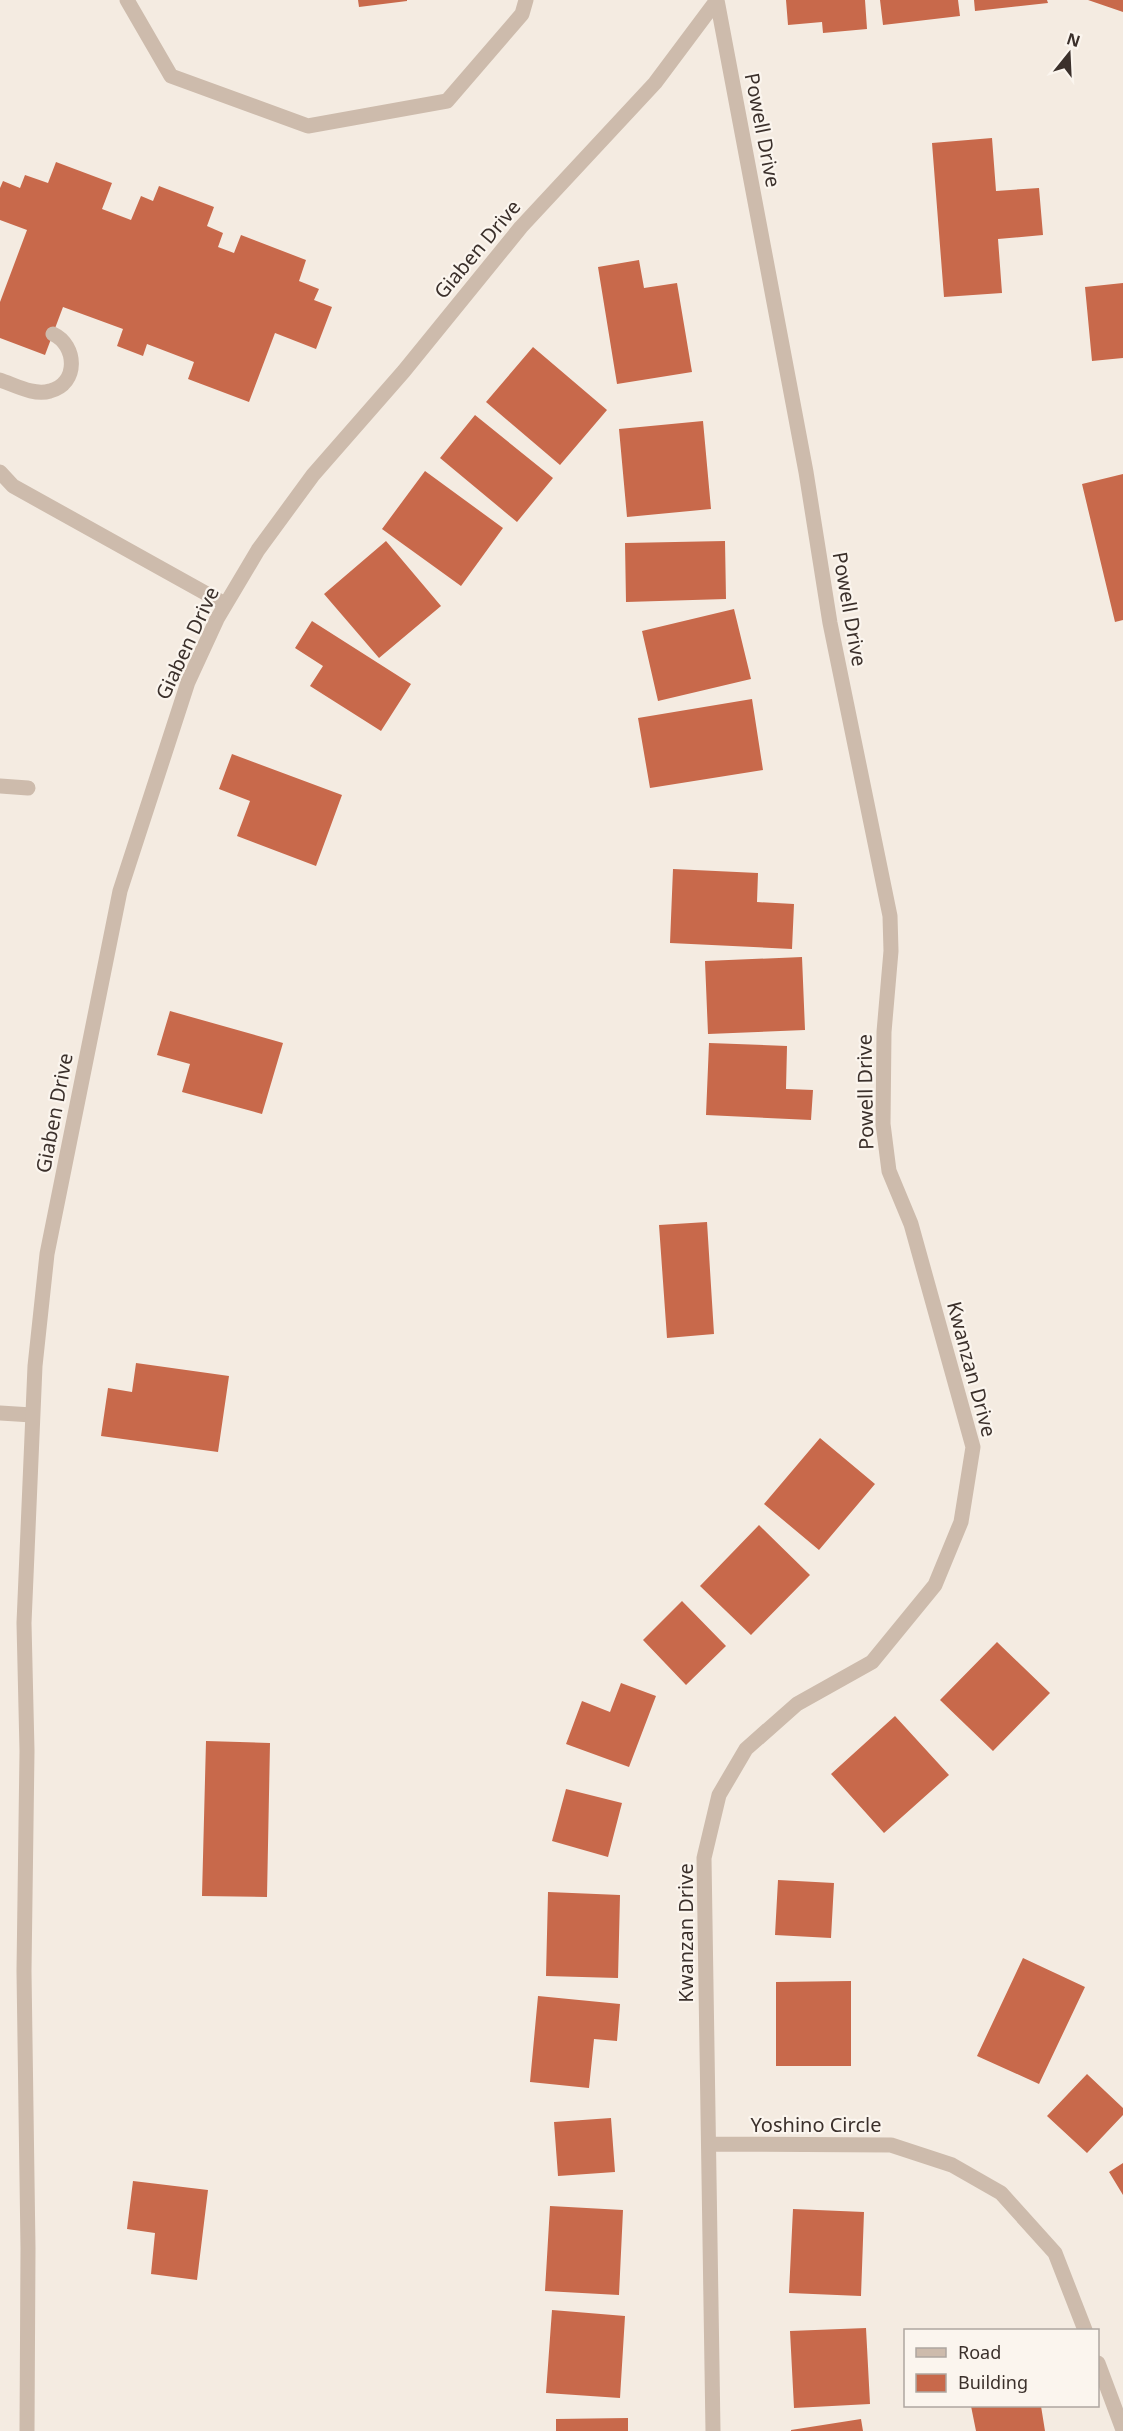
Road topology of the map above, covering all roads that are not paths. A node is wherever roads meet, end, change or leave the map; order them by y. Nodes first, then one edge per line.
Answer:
1 (127, 0) edge
2 (526, 0) edge
3 (717, 0) edge
4 (53, 334) dead end
5 (0, 380) edge
6 (0, 472) edge
7 (225, 604) junction
8 (0, 786) edge
9 (28, 788) dead end
10 (911, 1224) joint
11 (0, 1413) edge
12 (32, 1415) junction
13 (709, 2144) junction
14 (1084, 2329) edge
15 (1099, 2366) edge
16 (1123, 2430) edge
17 (27, 2431) edge
18 (713, 2431) edge

1 - 2 street
3 - 7 street, Giaben Drive
3 - 10 street, Powell Drive
4 - 5 street
6 - 7 street
7 - 12 street, Giaben Drive
8 - 9 street
10 - 13 street, Kwanzan Drive
11 - 12 street
12 - 17 street, Giaben Drive
13 - 14 street, Yoshino Circle
13 - 18 street, Kwanzan Drive
15 - 16 street

